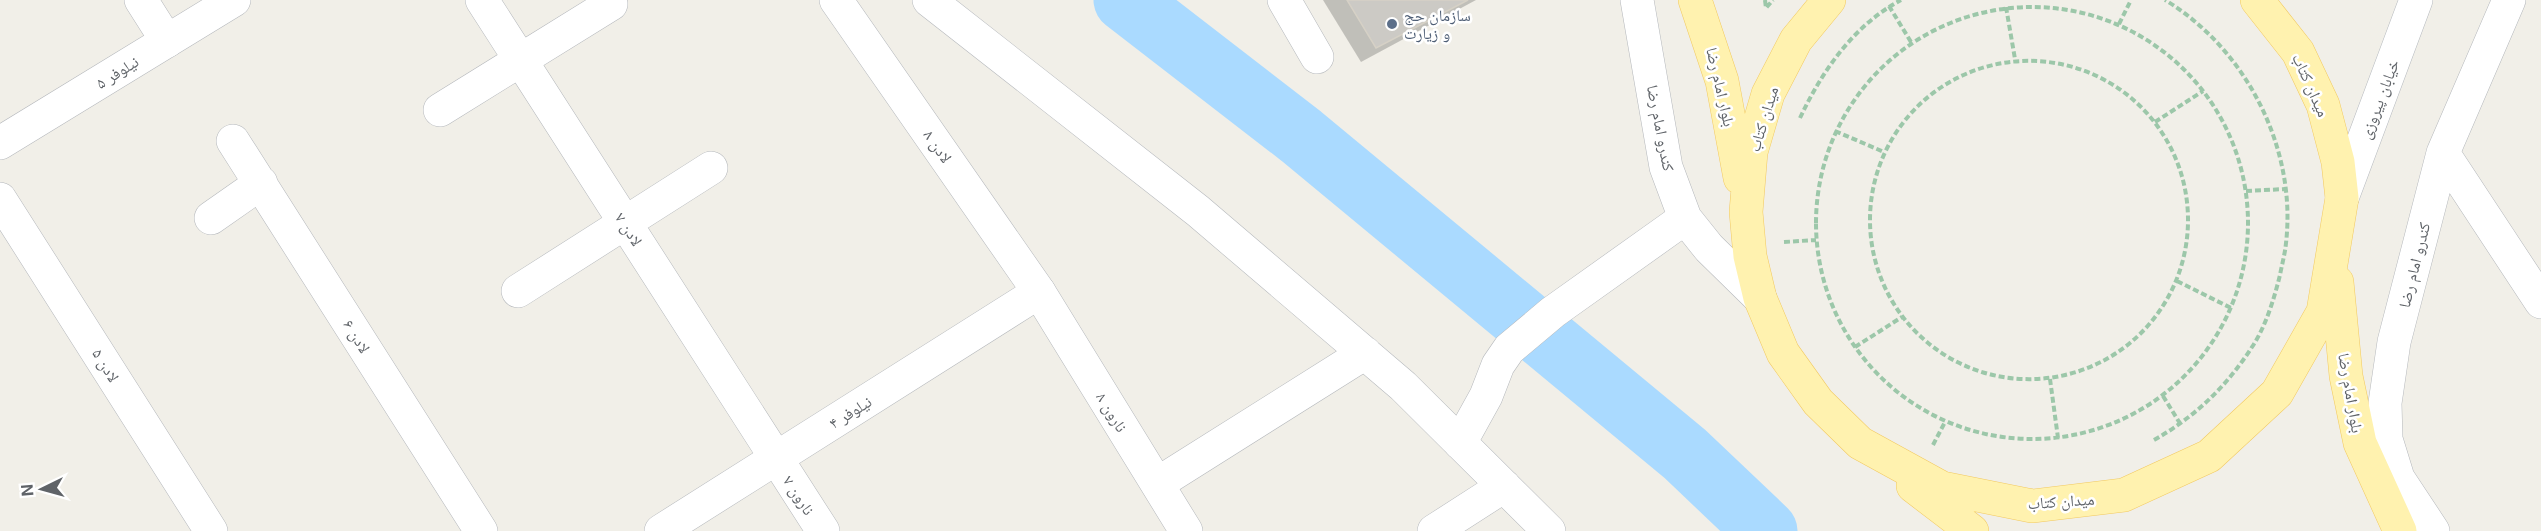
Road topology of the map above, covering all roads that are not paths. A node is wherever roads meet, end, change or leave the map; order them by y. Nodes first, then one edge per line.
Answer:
1 (141, 0) edge
2 (234, 0) edge
3 (482, 0) edge
4 (836, 0) edge
5 (929, 0) edge
6 (1284, 0) edge
7 (1637, 0) edge
8 (1695, 0) edge
9 (1829, 0) edge
10 (2257, 0) edge
11 (2416, 0) edge
12 (2509, 0) edge
13 (611, 4) dead end
14 (167, 41) junction
15 (1317, 57) dead end
16 (520, 59) junction
17 (440, 110) dead end
18 (233, 141) dead end
19 (0, 144) edge
20 (2443, 153) junction
21 (711, 168) dead end
22 (261, 183) junction
23 (2342, 198) junction
24 (0, 199) edge
25 (1746, 212) junction
26 (211, 218) dead end
27 (1685, 218) junction
28 (625, 222) junction
29 (2334, 247) junction
30 (518, 291) dead end
31 (1039, 292) junction
32 (1760, 298) junction
33 (2541, 302) edge
34 (1365, 354) junction
35 (1460, 442) junction
36 (1860, 443) junction
37 (776, 459) junction
38 (1157, 484) junction
39 (1504, 486) junction
40 (211, 531) edge
41 (481, 531) edge
42 (661, 531) edge
43 (823, 531) edge
44 (1186, 531) edge
45 (1434, 531) edge
46 (1549, 531) edge
47 (1972, 531) edge
48 (2400, 531) edge
49 (2433, 531) edge

1 - 14 street
2 - 14 street, نیلوفر ۵
3 - 16 street, لادن ۷
4 - 31 street, لادن ۸
5 - 34 street
6 - 15 street
7 - 27 street, کندرو امام رضا
8 - 25 main road, بلوار امام رضا
9 - 25 main road, میدان کتاب
10 - 23 main road, میدان کتاب
11 - 23 street, خیابان پیروزی
12 - 20 street, کندرو امام رضا
13 - 16 street
14 - 19 street, نیلوفر ۵
16 - 17 street
16 - 28 street, لادن ۷
18 - 22 street, لادن ۶
20 - 33 street
20 - 49 street, کندرو امام رضا
21 - 28 street
22 - 26 street
22 - 41 street, لادن ۶
23 - 29 main road, میدان کتاب
24 - 40 street, لادن ۵
25 - 32 main road, میدان کتاب
27 - 32 street, کندرو امام رضا
27 - 35 street
28 - 30 street
28 - 37 street, لادن ۷
29 - 36 main road, میدان کتاب
29 - 48 main road, بلوار امام رضا
31 - 37 street, نیلوفر ۴
31 - 38 street, نارون ۸
32 - 36 main road, میدان کتاب
34 - 35 street
34 - 38 street
35 - 39 street
36 - 47 main road
37 - 42 street, نیلوفر ۴
37 - 43 street, نارون ۷
38 - 44 street, نارون ۸
39 - 45 street
39 - 46 street

